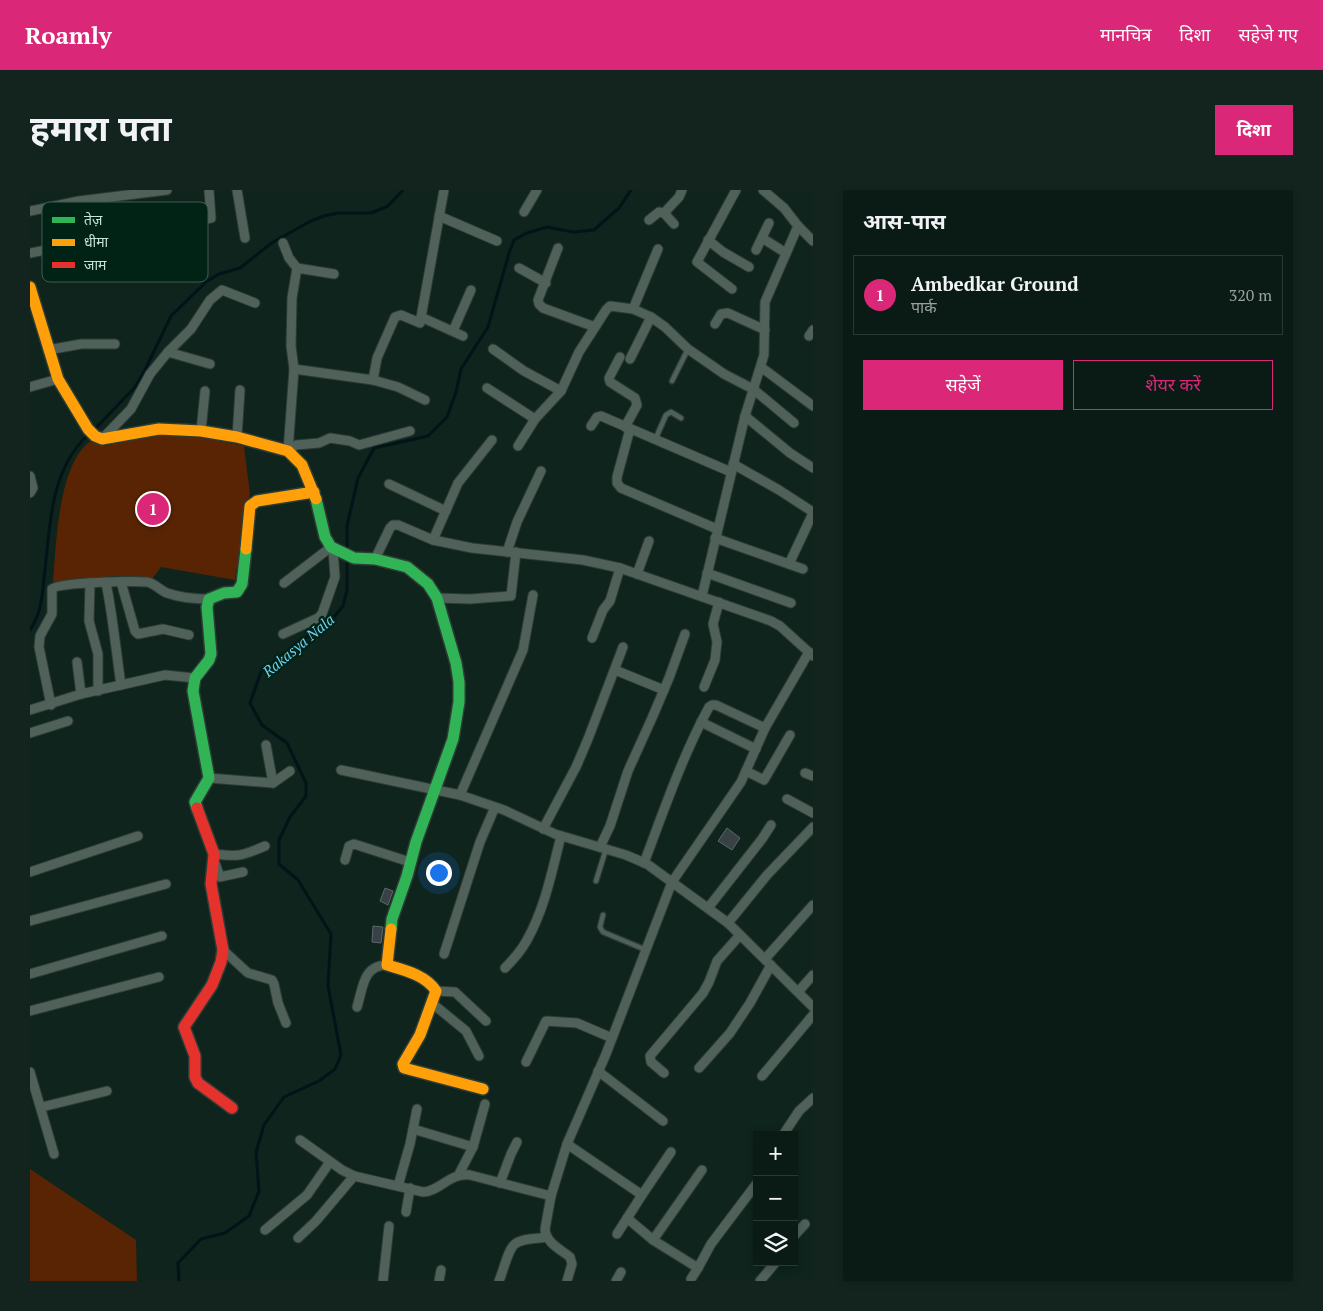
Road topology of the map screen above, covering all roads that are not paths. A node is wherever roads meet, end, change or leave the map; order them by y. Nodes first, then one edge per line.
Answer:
1 (168, 190) edge
2 (209, 190) edge
3 (237, 190) edge
4 (444, 190) edge
5 (537, 190) edge
6 (682, 190) edge
7 (736, 190) edge
8 (763, 190) edge
9 (79, 202) edge
10 (524, 212) dead end
11 (664, 213) junction
12 (439, 216) junction
13 (208, 218) edge
14 (649, 220) dead end
15 (674, 224) dead end
16 (769, 224) dead end
17 (798, 226) junction
18 (245, 238) dead end
19 (762, 238) junction
20 (812, 238) edge
21 (496, 240) dead end
22 (708, 240) junction
23 (283, 242) dead end
24 (558, 248) dead end
25 (658, 250) dead end
26 (756, 250) dead end
27 (786, 253) junction
28 (749, 267) dead end
29 (297, 268) junction
30 (519, 268) dead end
31 (334, 274) dead end
32 (546, 283) junction
33 (30, 287) edge
34 (471, 290) dead end
35 (732, 290) dead end
36 (255, 304) dead end
37 (633, 309) junction
38 (421, 317) junction
39 (651, 317) junction
40 (715, 324) dead end
41 (595, 328) junction
42 (764, 330) junction
43 (452, 331) junction
44 (463, 336) dead end
45 (115, 344) dead end
46 (492, 349) dead end
47 (688, 349) junction
48 (48, 350) junction
49 (168, 352) junction
50 (210, 364) dead end
51 (761, 367) junction
52 (294, 369) junction
53 (58, 379) junction
54 (373, 380) junction
55 (672, 380) dead end
56 (30, 387) edge
57 (487, 388) dead end
58 (753, 389) junction
59 (205, 390) dead end
60 (240, 390) dead end
61 (561, 391) junction
62 (425, 400) dead end
63 (813, 406) edge
64 (745, 416) junction
65 (681, 418) dead end
66 (536, 419) junction
67 (794, 423) dead end
68 (591, 426) dead end
69 (628, 428) junction
70 (200, 431) junction
71 (410, 431) dead end
72 (95, 435) junction
73 (237, 437) junction
74 (492, 440) dead end
75 (655, 440) junction
76 (518, 446) dead end
77 (288, 451) junction
78 (732, 468) junction
79 (813, 468) edge
80 (541, 471) dead end
81 (30, 476) edge
82 (389, 484) dead end
83 (314, 492) junction
84 (30, 493) edge
85 (446, 510) junction
86 (813, 513) edge
87 (716, 533) junction
88 (433, 540) junction
89 (649, 541) dead end
90 (333, 549) junction
91 (512, 552) junction
92 (376, 559) junction
93 (788, 564) junction
94 (620, 568) junction
95 (803, 569) dead end
96 (707, 573) junction
97 (638, 574) junction
98 (121, 582) junction
99 (90, 583) junction
100 (106, 583) junction
101 (284, 583) dead end
102 (533, 595) dead end
103 (702, 596) junction
104 (437, 598) junction
105 (208, 599) junction
106 (719, 602) junction
107 (791, 603) dead end
108 (283, 634) dead end
109 (685, 634) dead end
110 (189, 635) dead end
111 (592, 638) dead end
112 (623, 647) dead end
113 (811, 654) edge
114 (77, 662) dead end
115 (615, 670) junction
116 (196, 678) junction
117 (121, 685) junction
118 (704, 687) dead end
119 (664, 690) junction
120 (98, 691) junction
121 (81, 694) junction
122 (51, 705) junction
123 (30, 710) edge
124 (68, 721) dead end
125 (701, 722) junction
126 (766, 728) junction
127 (30, 733) edge
128 (790, 735) dead end
129 (266, 745) dead end
130 (756, 749) junction
131 (341, 770) dead end
132 (746, 771) junction
133 (290, 772) dead end
134 (209, 778) junction
135 (273, 783) junction
136 (435, 790) junction
137 (460, 795) junction
138 (787, 799) dead end
139 (495, 807) junction
140 (813, 813) edge
141 (771, 825) dead end
142 (813, 827) edge
143 (544, 829) junction
144 (138, 836) dead end
145 (561, 836) junction
146 (266, 846) dead end
147 (603, 848) junction
148 (214, 858) junction
149 (345, 860) dead end
150 (410, 862) junction
151 (644, 863) junction
152 (30, 872) edge
153 (243, 872) dead end
154 (596, 881) dead end
155 (672, 882) junction
156 (166, 884) dead end
157 (813, 905) edge
158 (708, 908) junction
159 (603, 915) dead end
160 (30, 920) edge
161 (728, 923) junction
162 (740, 935) junction
163 (162, 936) dead end
164 (222, 950) junction
165 (646, 950) junction
166 (444, 954) dead end
167 (768, 962) junction
168 (387, 965) junction
169 (505, 968) dead end
170 (30, 974) edge
171 (813, 976) edge
172 (159, 977) dead end
173 (436, 991) junction
174 (798, 992) junction
175 (433, 1004) junction
176 (813, 1006) edge
177 (358, 1007) dead end
178 (30, 1011) edge
179 (813, 1015) edge
180 (486, 1021) dead end
181 (286, 1023) dead end
182 (612, 1038) junction
183 (480, 1056) dead end
184 (526, 1062) dead end
185 (699, 1068) dead end
186 (598, 1071) junction
187 (30, 1072) edge
188 (664, 1073) dead end
189 (762, 1076) dead end
190 (483, 1088) dead end
191 (107, 1092) dead end
192 (813, 1098) edge
193 (485, 1104) dead end
194 (42, 1107) junction
195 (232, 1108) dead end
196 (417, 1109) dead end
197 (663, 1121) dead end
198 (413, 1129) junction
199 (786, 1131) edge
200 (300, 1140) dead end
201 (517, 1142) dead end
202 (567, 1144) junction
203 (472, 1147) junction
204 (671, 1152) dead end
205 (54, 1154) dead end
206 (330, 1162) junction
207 (702, 1170) dead end
208 (459, 1174) junction
209 (354, 1176) junction
210 (500, 1183) junction
211 (398, 1186) junction
212 (410, 1188) junction
213 (753, 1188) edge
214 (642, 1194) junction
215 (551, 1196) junction
216 (406, 1212) dead end
217 (627, 1218) junction
218 (805, 1224) dead end
219 (389, 1226) dead end
220 (265, 1230) dead end
221 (798, 1232) edge
222 (617, 1234) dead end
223 (298, 1238) dead end
224 (547, 1238) junction
225 (653, 1240) junction
226 (773, 1266) edge
227 (698, 1268) junction
228 (441, 1270) dead end
229 (621, 1272) dead end
230 (691, 1280) dead end
231 (383, 1281) edge
232 (440, 1281) edge
233 (500, 1281) edge
234 (566, 1281) edge
235 (616, 1281) edge
236 (760, 1281) edge

1 - 9 street
2 - 13 street
3 - 18 street
4 - 12 street
5 - 10 street
6 - 11 street
7 - 22 street
8 - 17 street
11 - 14 street
11 - 15 street
12 - 21 street
12 - 38 street
16 - 19 street
17 - 20 street
17 - 27 street
19 - 26 street
19 - 27 street
22 - 28 street
22 - 35 street
23 - 29 street
24 - 32 street
25 - 37 street
27 - 42 street
29 - 31 street
29 - 52 street
30 - 32 street
32 - 41 street
33 - 48 street
34 - 43 street
36 - 49 street
37 - 39 street
37 - 41 street
38 - 43 street
38 - 54 street
39 - 47 street
39 - 69 street
40 - 42 street
41 - 61 street
42 - 51 street
43 - 44 street
45 - 48 street
46 - 61 street
47 - 55 lane
47 - 58 street
48 - 53 street
49 - 50 street
49 - 72 street
51 - 58 street
51 - 63 street
52 - 54 street
52 - 77 street
53 - 56 street
53 - 72 street
54 - 62 street
57 - 66 street
58 - 64 street
58 - 67 street
59 - 70 street
60 - 73 street
61 - 66 street
64 - 78 street
64 - 79 street
65 - 75 lane
66 - 76 street
68 - 69 street
69 - 75 street
69 - 87 street
70 - 72 street
70 - 73 street
71 - 77 street
73 - 77 street
74 - 85 street
75 - 78 street
77 - 83 street
78 - 86 street
78 - 87 street
80 - 91 street
81 - 84 street
82 - 85 street
83 - 90 street
83 - 105 street
85 - 88 street
86 - 93 street
87 - 93 street
87 - 96 street
88 - 91 street
88 - 92 street
89 - 97 street
90 - 92 street
90 - 101 street
90 - 108 street
91 - 94 street
91 - 104 street
92 - 104 street
93 - 95 street
94 - 97 street
94 - 111 street
96 - 103 street
96 - 107 street
97 - 103 street
98 - 100 street
98 - 105 street
98 - 110 street
99 - 100 street
99 - 120 street
99 - 122 street
100 - 117 street
102 - 137 street
103 - 106 street
104 - 136 street
105 - 116 street
106 - 113 street
106 - 118 street
109 - 119 street
112 - 115 street
113 - 126 street
114 - 121 street
115 - 119 street
115 - 143 street
116 - 117 street
116 - 134 street
117 - 120 street
119 - 147 street
120 - 121 street
121 - 122 street
122 - 123 street
124 - 127 street
125 - 126 street
125 - 130 street
125 - 151 street
126 - 130 street
128 - 132 street
129 - 135 street
130 - 132 street
131 - 136 street
132 - 155 street
133 - 135 street
134 - 135 street
134 - 148 street
136 - 137 street
136 - 150 street
137 - 139 street
138 - 140 street
139 - 143 street
139 - 166 street
141 - 158 street
142 - 161 street
143 - 145 street
144 - 152 street
145 - 147 street
145 - 169 street
146 - 148 street
147 - 151 street
147 - 154 lane
148 - 153 street
148 - 164 street
149 - 150 street
150 - 168 street
151 - 155 street
155 - 158 street
155 - 165 street
156 - 160 street
157 - 167 street
158 - 161 street
159 - 165 lane
161 - 162 street
162 - 167 street
162 - 188 street
163 - 170 street
164 - 181 street
164 - 195 street
165 - 182 street
167 - 174 street
167 - 185 street
168 - 173 street
168 - 177 street
171 - 174 street
172 - 178 street
173 - 175 street
173 - 180 street
174 - 176 street
175 - 183 street
175 - 190 street
179 - 189 street
182 - 184 street
182 - 186 street
186 - 197 street
186 - 202 street
187 - 194 street
191 - 194 street
192 - 199 street
193 - 203 street
194 - 205 street
196 - 198 street
198 - 203 street
198 - 211 street
200 - 206 street
201 - 210 street
202 - 214 street
202 - 215 street
203 - 208 street
204 - 214 street
206 - 209 street
206 - 220 street
207 - 225 street
208 - 210 street
208 - 212 street
209 - 211 street
209 - 223 street
210 - 215 street
211 - 212 street
212 - 216 street
213 - 227 street
214 - 217 street
215 - 224 street
217 - 222 street
217 - 225 street
218 - 221 street
219 - 231 street
224 - 233 street
224 - 234 street
225 - 227 street
226 - 236 street
227 - 230 street
228 - 232 street
229 - 235 street

